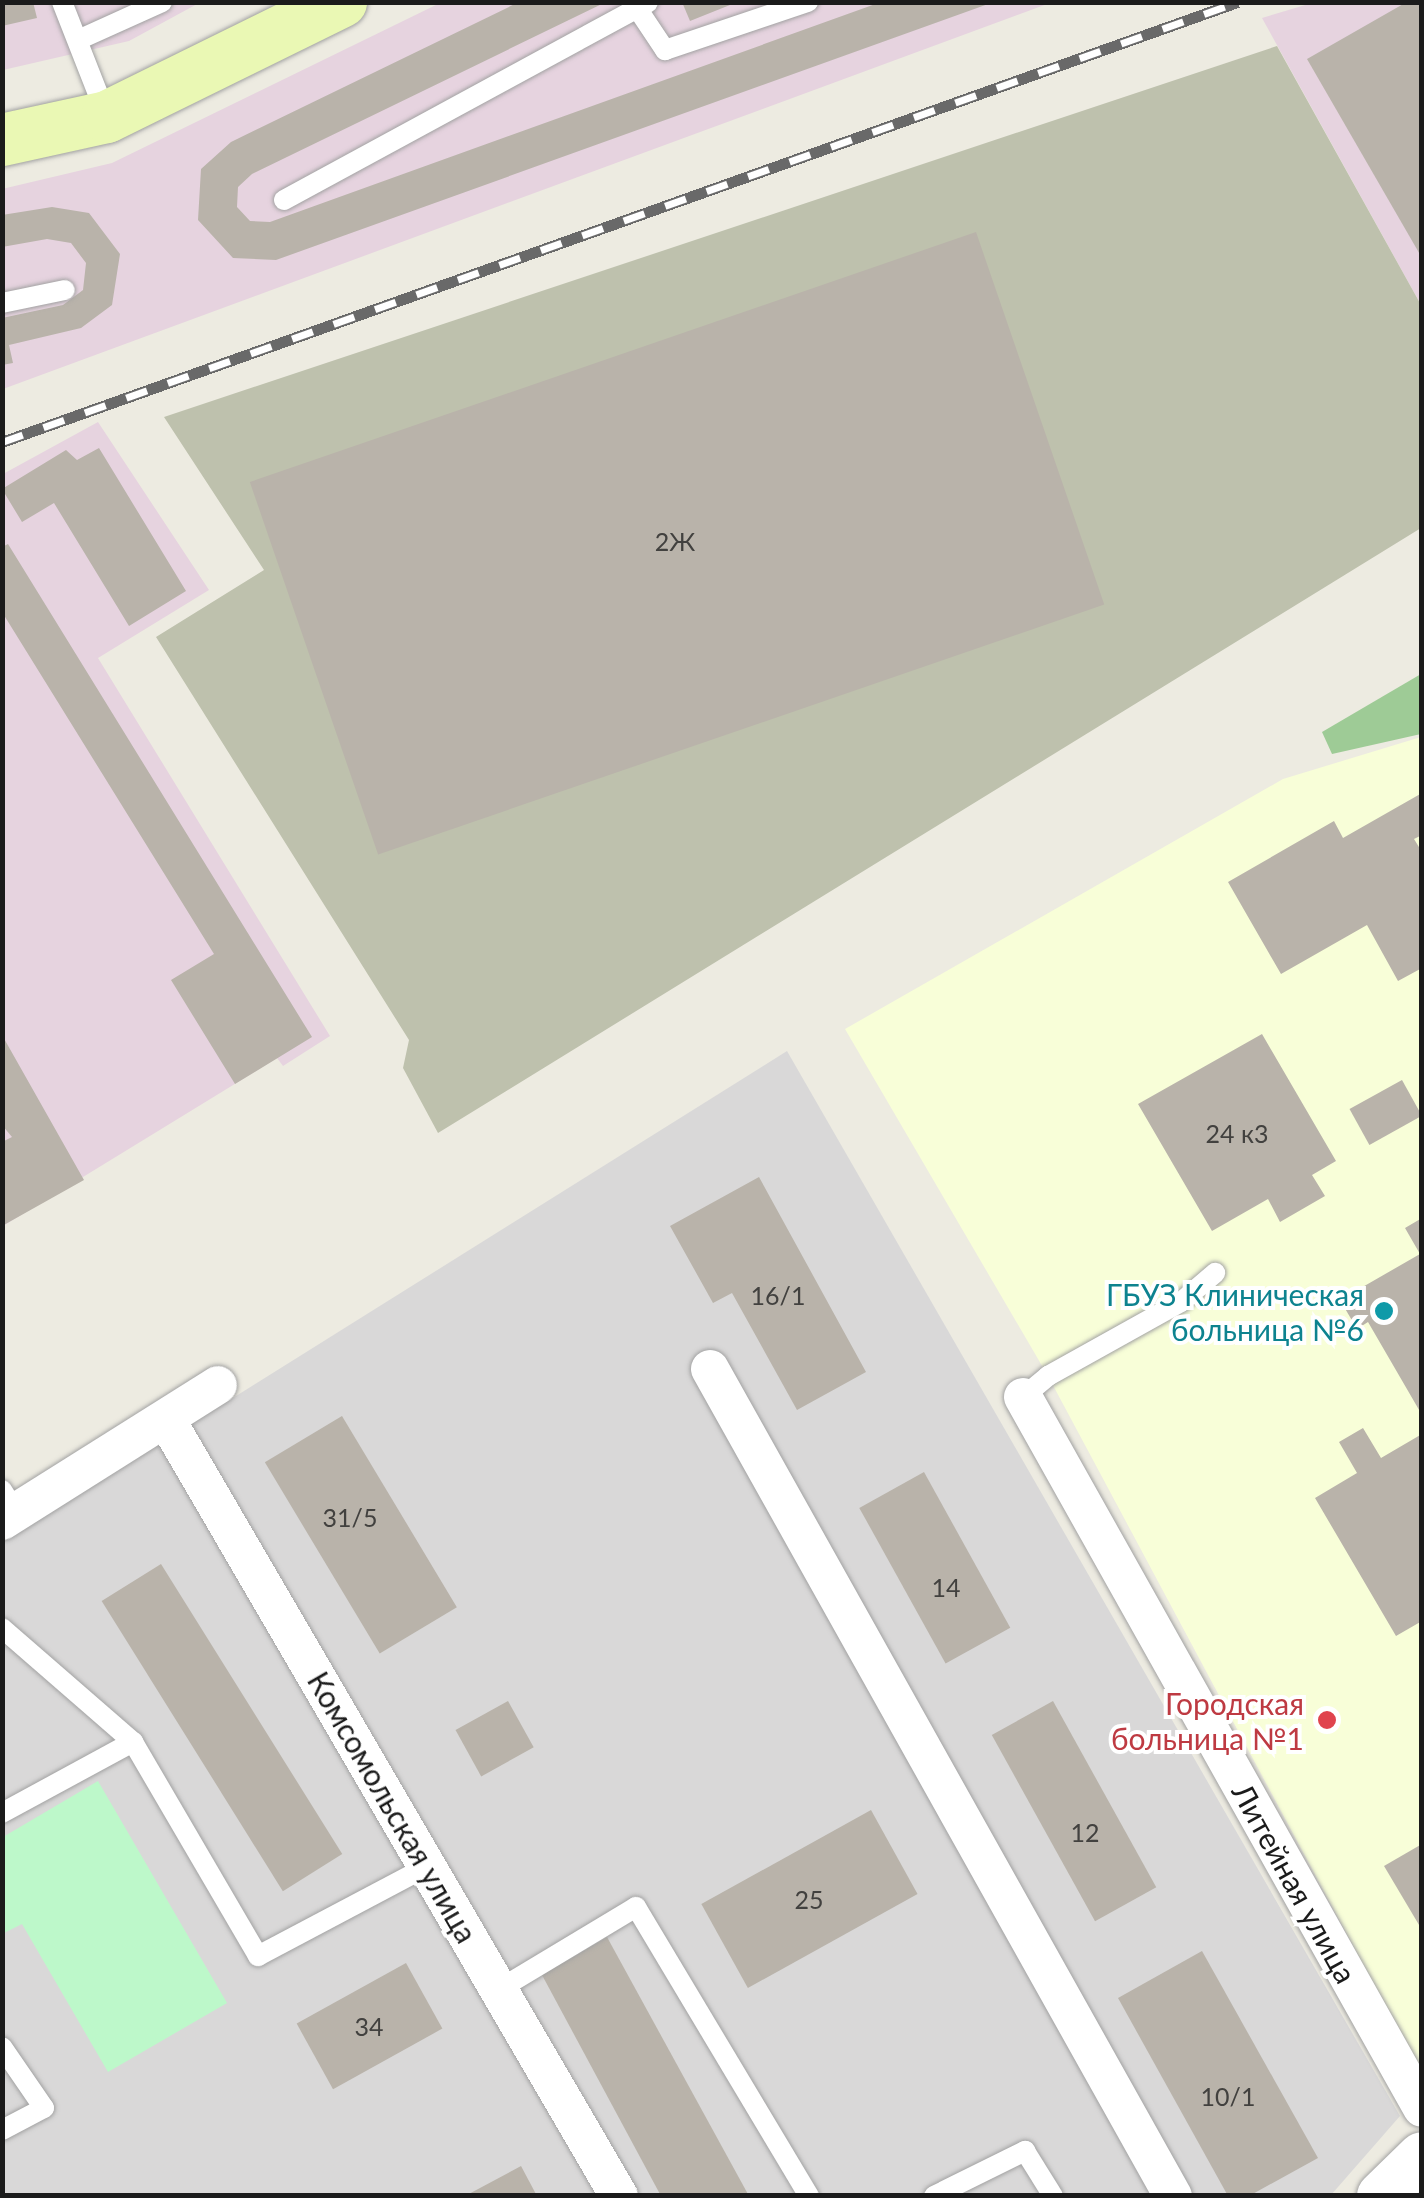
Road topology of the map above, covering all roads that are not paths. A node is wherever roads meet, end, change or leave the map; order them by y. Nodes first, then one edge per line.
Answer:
1 (62, 2) edge
2 (162, 2) edge
3 (341, 2) edge
4 (808, 2) edge
5 (640, 5) edge
6 (78, 40) junction
7 (107, 117) junction
8 (2, 140) edge
9 (284, 200) dead end
10 (65, 290) dead end
11 (2, 303) edge
12 (1215, 1272) dead end
13 (710, 1369) dead end
14 (218, 1385) dead end
15 (1022, 1397) joint
16 (166, 1419) junction
17 (7, 1508) edge
18 (2, 1628) edge
19 (132, 1742) junction
20 (2, 1814) edge
21 (428, 1866) junction
22 (498, 1990) junction
23 (2, 2047) edge
24 (1422, 2108) edge
25 (2, 2130) edge
26 (1422, 2156) edge
27 (619, 2196) edge
28 (809, 2196) edge
29 (934, 2196) edge
30 (1054, 2196) edge
31 (1173, 2196) edge
32 (1381, 2196) edge

1 - 6 lane
2 - 6 lane
3 - 7 main road
4 - 5 lane
5 - 9 lane
6 - 7 lane
7 - 8 main road
10 - 11 lane
12 - 15 lane
13 - 31 street
14 - 16 street
15 - 24 street, Литейная улица
16 - 17 street
16 - 21 street, Комсомольская улица
18 - 19 lane
19 - 20 lane
19 - 21 lane
21 - 22 street, Комсомольская улица
22 - 27 street, Комсомольская улица
22 - 28 lane
23 - 25 lane
26 - 32 street
29 - 30 lane

